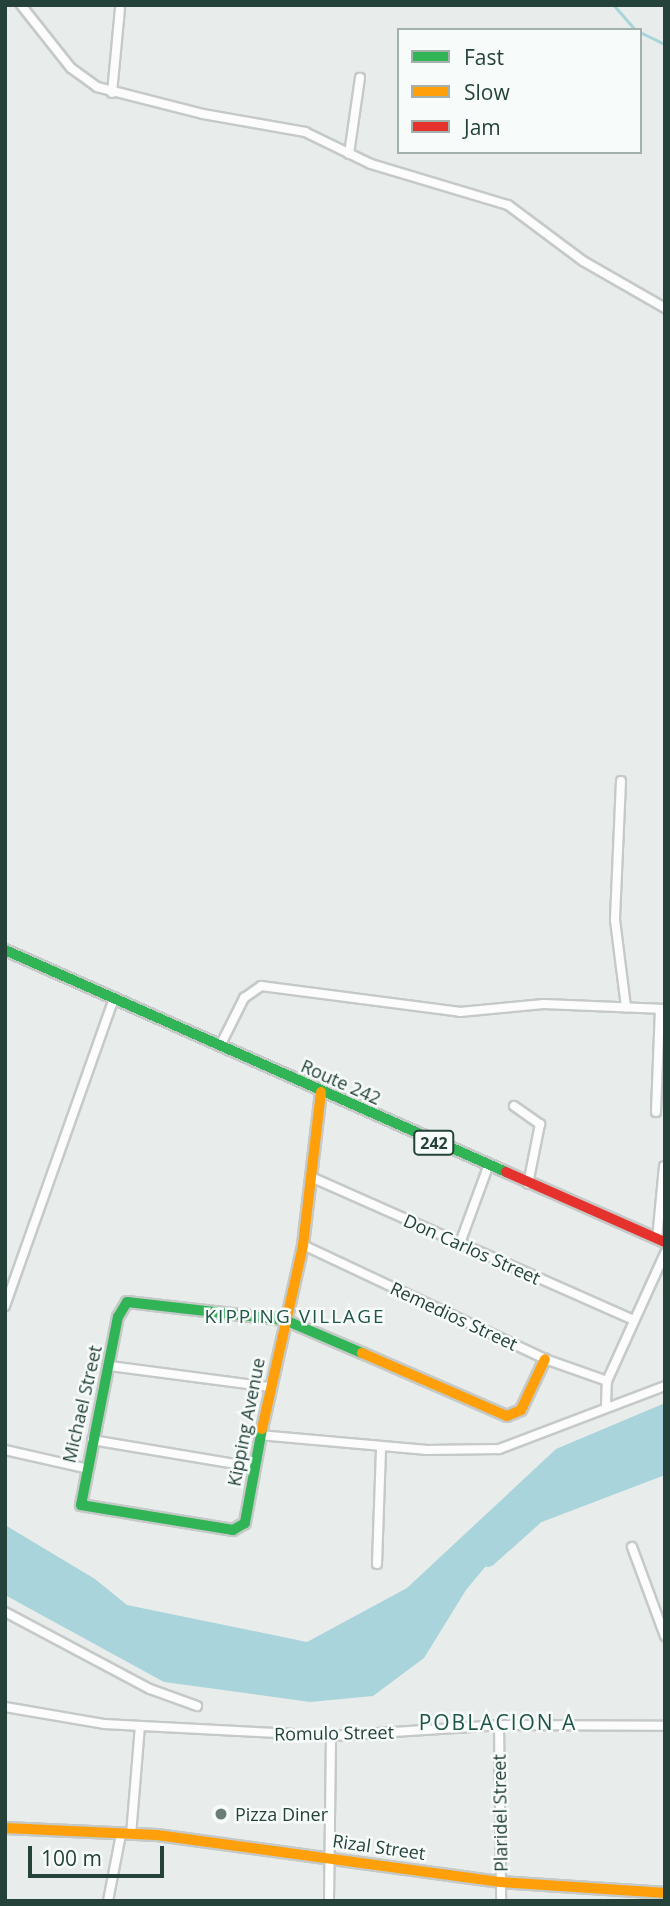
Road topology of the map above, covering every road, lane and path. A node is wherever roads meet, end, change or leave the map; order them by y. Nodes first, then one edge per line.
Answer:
1 (21, 5) edge
2 (120, 9) dead end
3 (360, 78) dead end
4 (112, 93) junction
5 (349, 154) junction
6 (665, 308) edge
7 (621, 781) dead end
8 (5, 950) edge
9 (114, 998) junction
10 (626, 1007) junction
11 (663, 1009) edge
12 (220, 1046) junction
13 (321, 1092) junction
14 (514, 1106) dead end
15 (656, 1112) dead end
16 (664, 1166) edge
17 (488, 1167) junction
18 (311, 1177) junction
19 (528, 1184) junction
20 (661, 1241) edge
21 (460, 1243) junction
22 (303, 1245) junction
23 (665, 1253) edge
24 (5, 1306) edge
25 (285, 1320) junction
26 (633, 1320) junction
27 (545, 1359) junction
28 (110, 1366) junction
29 (607, 1381) junction
30 (665, 1386) edge
31 (269, 1387) junction
32 (606, 1405) junction
33 (259, 1435) junction
34 (92, 1440) junction
35 (381, 1447) junction
36 (5, 1450) edge
37 (254, 1467) junction
38 (85, 1468) junction
39 (86, 1508) joint
40 (632, 1547) dead end
41 (377, 1564) dead end
42 (5, 1612) edge
43 (665, 1636) edge
44 (197, 1706) dead end
45 (5, 1707) edge
46 (499, 1725) junction
47 (139, 1726) junction
48 (665, 1726) edge
49 (331, 1736) junction
50 (5, 1828) edge
51 (126, 1835) junction
52 (330, 1857) junction
53 (501, 1882) junction
54 (665, 1893) edge
55 (108, 1901) edge
56 (330, 1901) edge
57 (501, 1901) edge

1 - 4 street
2 - 4 street
3 - 5 street
4 - 5 street
5 - 6 street
7 - 10 street
8 - 9 street, Route 242 / 242
9 - 12 street, Route 242 / 242
9 - 24 street
10 - 11 street
10 - 12 street
11 - 15 street
12 - 13 street, Route 242 / 242
13 - 17 street, Route 242 / 242
13 - 18 street
14 - 19 street
16 - 20 street
17 - 19 street, Route 242 / 242
17 - 21 street
18 - 21 street, Don Carlos Street
18 - 22 street, Kipping Avenue
19 - 20 street, Route 242 / 242
21 - 26 street, Don Carlos Street
22 - 25 street, Kipping Avenue
22 - 27 street, Remedios Street
23 - 26 street
25 - 27 street
25 - 28 street, Michael Street
25 - 31 street, Kipping Avenue
26 - 29 street
27 - 29 street, Remedios Street
28 - 31 street
28 - 34 street, Michael Street
29 - 32 street
30 - 32 street
31 - 33 street, Kipping Avenue
32 - 35 street
33 - 35 street
33 - 37 street, Kipping Avenue
34 - 37 street
34 - 38 street, Michael Street
35 - 41 street
36 - 38 street
37 - 39 street, Kipping Avenue
38 - 39 street, Michael Street
40 - 43 street
42 - 44 street
45 - 47 street, Romulo Street
46 - 48 street, Romulo Street
46 - 49 street, Romulo Street
46 - 53 street, Plaridel Street
47 - 49 street, Romulo Street
47 - 51 street
49 - 52 street
50 - 51 street, Rizal Street
51 - 52 street, Rizal Street
51 - 55 street
52 - 53 street, Rizal Street
52 - 56 street
53 - 54 street, Rizal Street
53 - 57 street, Plaridel Street

